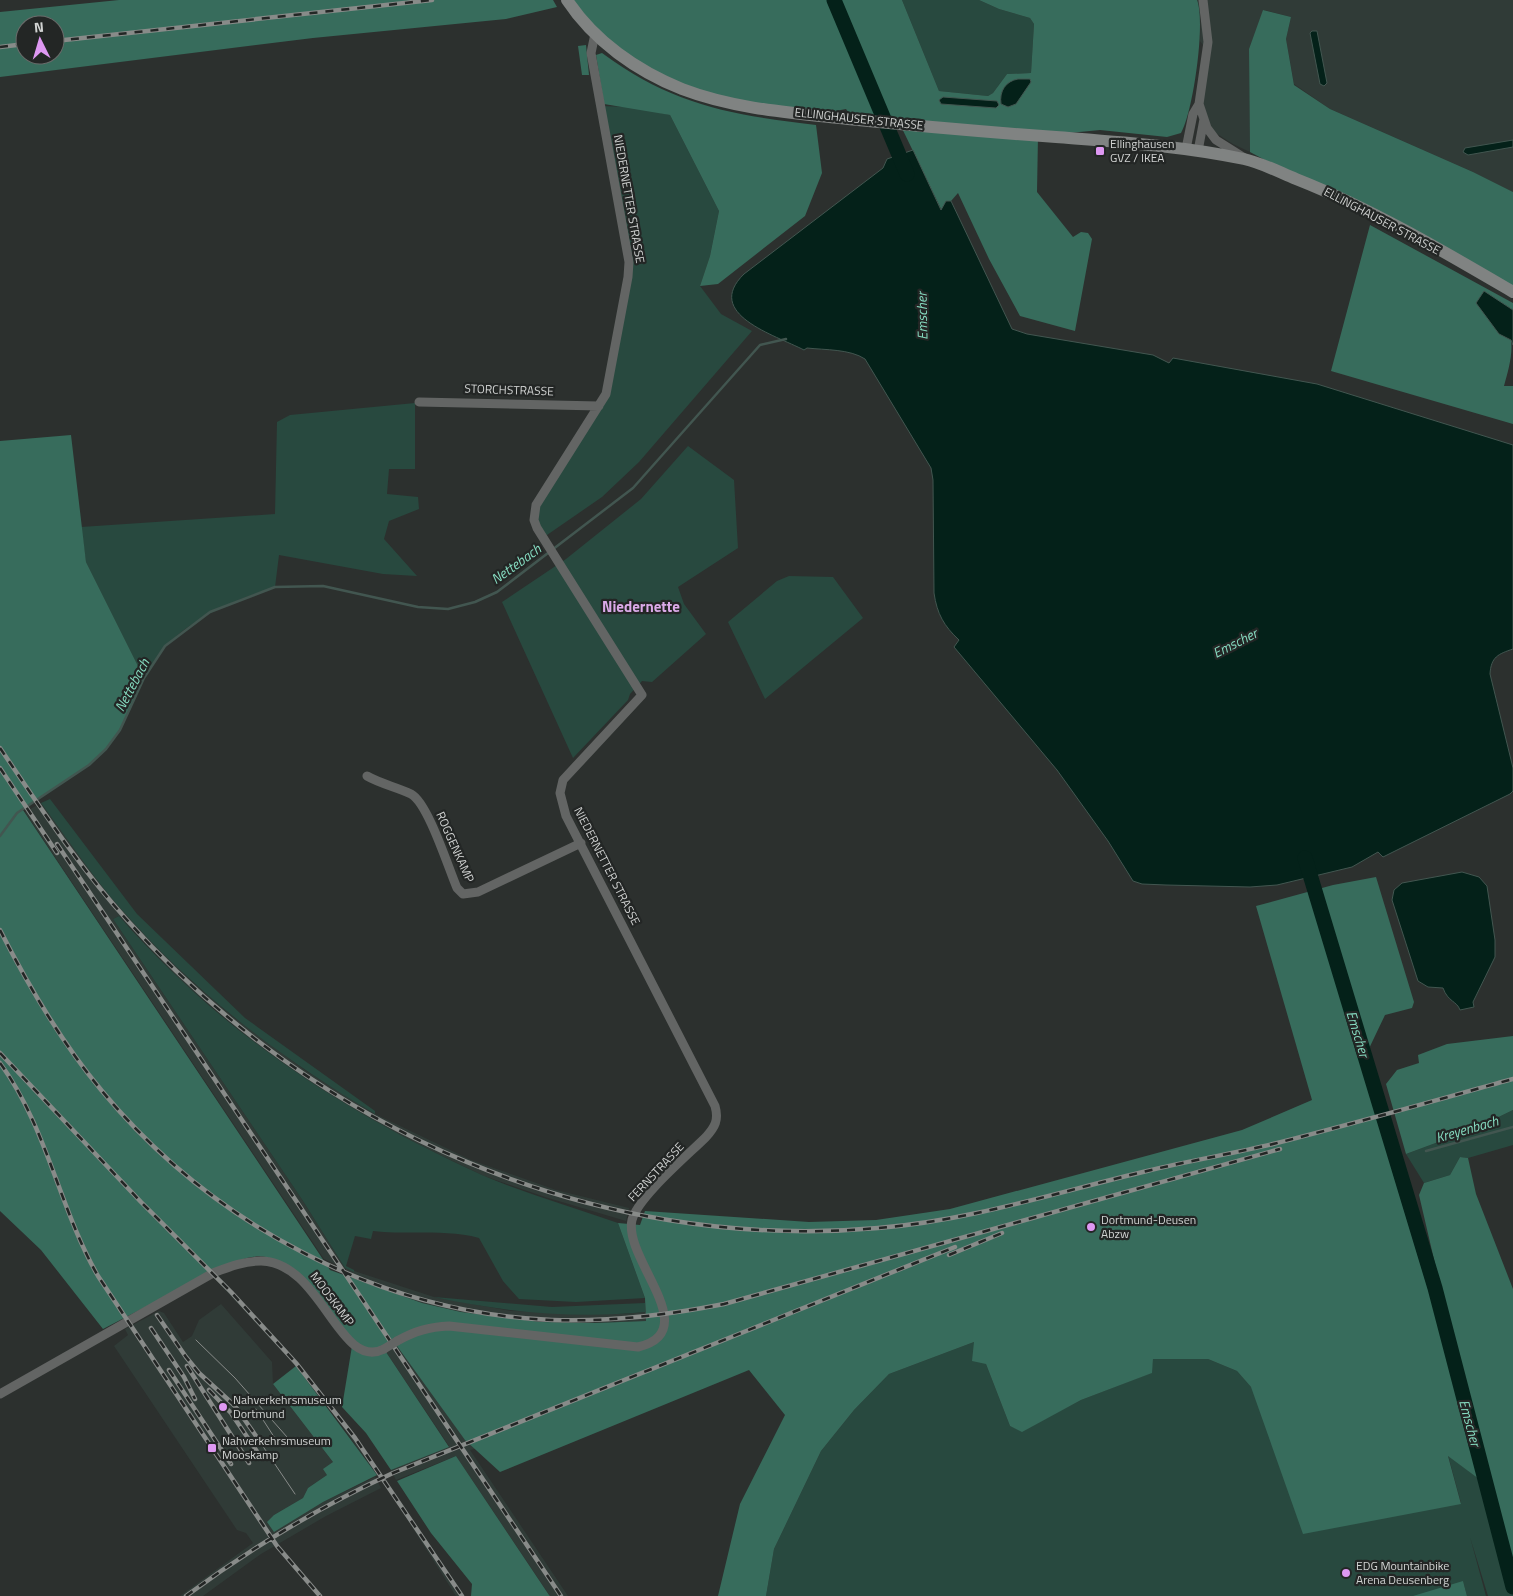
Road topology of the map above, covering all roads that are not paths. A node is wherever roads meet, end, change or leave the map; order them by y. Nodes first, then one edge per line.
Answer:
1 (567, 0) edge
2 (1203, 0) edge
3 (595, 34) junction
4 (1199, 104) junction
5 (1204, 117) junction
6 (1192, 150) junction
7 (1246, 159) junction
8 (1513, 292) edge
9 (419, 402) dead end
10 (598, 406) junction
11 (367, 776) dead end
12 (581, 843) junction
13 (717, 1118) joint
14 (662, 1333) joint
15 (0, 1394) edge

1 - 3 main road, ELLINGHAUSER STRASSE
2 - 4 street, ELLINGHAUSER STRASSE
3 - 6 main road, ELLINGHAUSER STRASSE
3 - 10 street, NIEDERNETTER STRASSE
4 - 5 street, ELLINGHAUSER STRASSE
4 - 6 street, ELLINGHAUSER STRASSE
5 - 6 street
5 - 7 street, ELLINGHAUSER STRASSE
6 - 7 main road, ELLINGHAUSER STRASSE
7 - 8 main road, ELLINGHAUSER STRASSE
9 - 10 street, STORCHSTRASSE
10 - 12 street, NIEDERNETTER STRASSE
11 - 12 street, ROGGENKAMP
12 - 13 street, NIEDERNETTER STRASSE
13 - 14 street, FERNSTRASSE
14 - 15 street, MOOSKAMP, bridge

